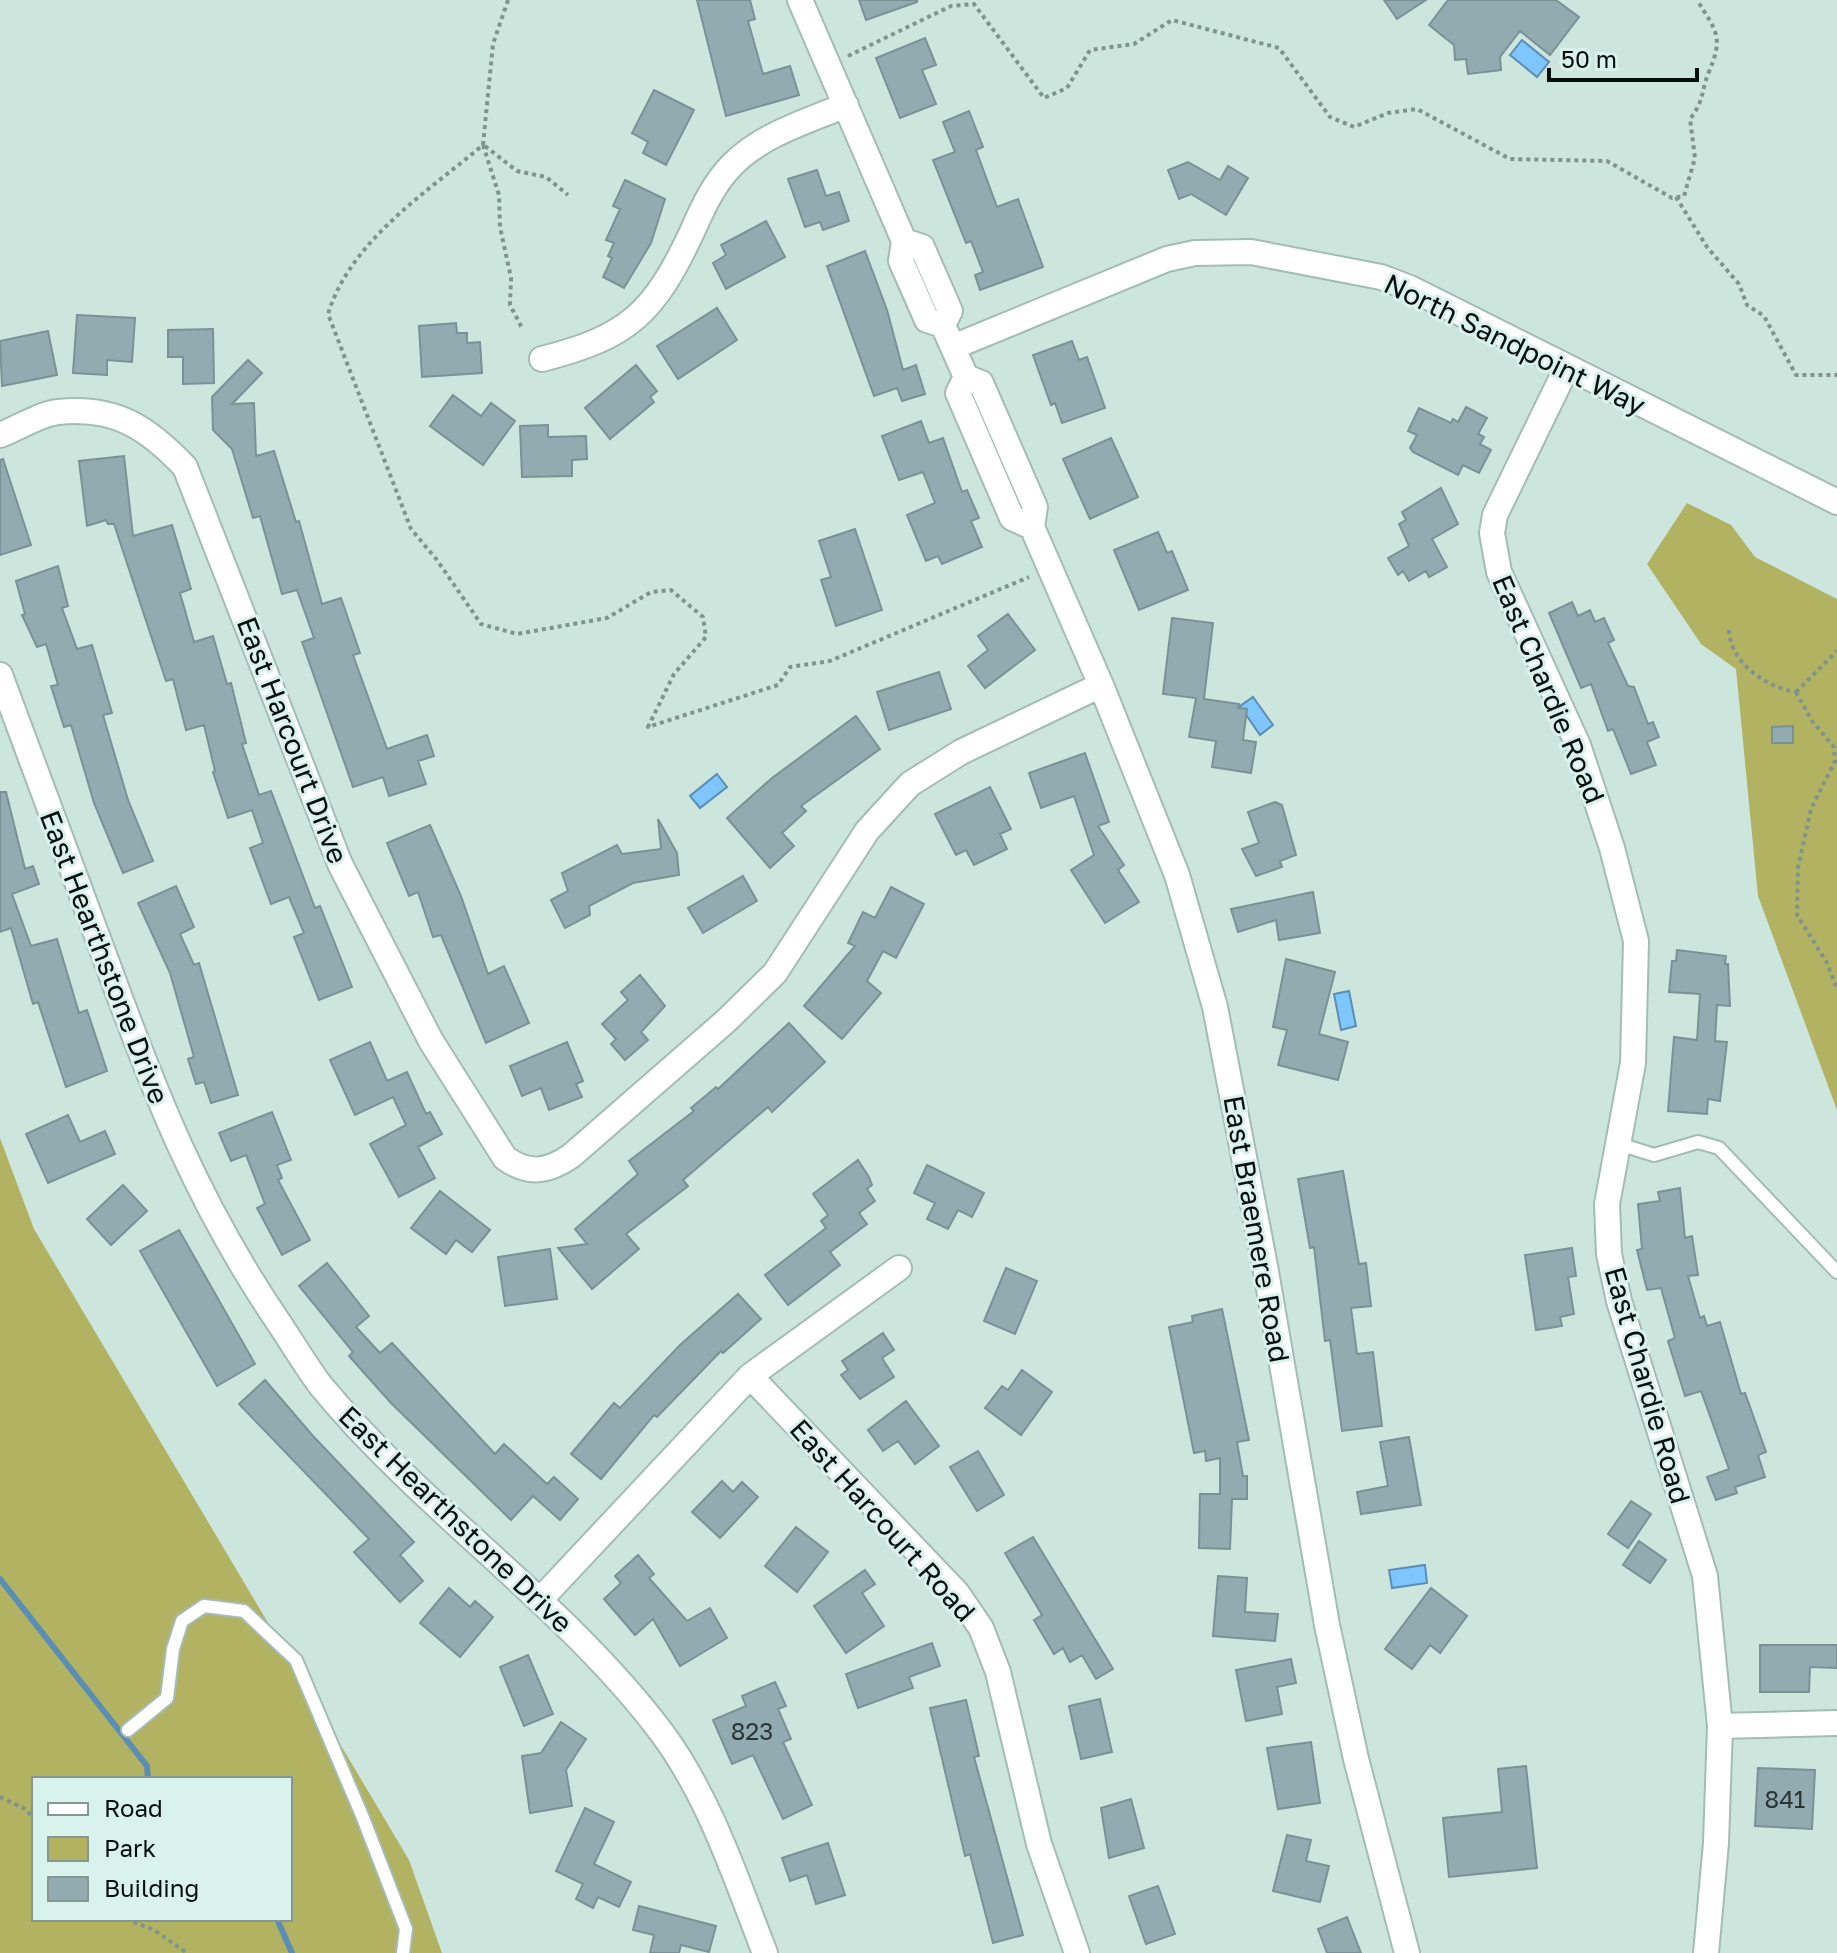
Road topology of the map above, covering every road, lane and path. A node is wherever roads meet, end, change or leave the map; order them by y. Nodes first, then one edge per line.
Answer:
1 (508, 0) edge
2 (800, 0) edge
3 (1697, 0) edge
4 (844, 58) dead end
5 (846, 105) junction
6 (483, 145) junction
7 (568, 195) dead end
8 (1676, 197) junction
9 (522, 328) dead end
10 (953, 347) junction
11 (542, 359) dead end
12 (1567, 367) junction
13 (1837, 375) edge
14 (0, 435) edge
15 (1837, 502) edge
16 (1029, 577) dead end
17 (1729, 630) dead end
18 (1837, 651) edge
19 (0, 675) edge
20 (1101, 685) junction
21 (1796, 692) junction
22 (1837, 989) edge
23 (1616, 1143) junction
24 (899, 1268) dead end
25 (1837, 1272) edge
26 (750, 1376) junction
27 (540, 1600) junction
28 (1837, 1723) edge
29 (1720, 1726) junction
30 (128, 1730) dead end
31 (0, 1797) edge
32 (32, 1817) edge
33 (131, 1921) edge
34 (187, 1953) edge
35 (403, 1953) edge
36 (765, 1953) edge
37 (1077, 1953) edge
38 (1407, 1953) edge
39 (1706, 1953) edge

1 - 6 path
2 - 5 street, East Braemere Road
3 - 8 path
4 - 8 path
5 - 10 street, East Braemere Road
5 - 11 street
6 - 7 path
6 - 9 path
6 - 16 path
8 - 13 path
10 - 12 street, North Sandpoint Way
10 - 20 street, East Braemere Road
12 - 15 street, North Sandpoint Way
12 - 23 street, East Chardie Road
14 - 20 street, East Harcourt Drive
17 - 21 path
18 - 21 path
19 - 27 street, East Hearthstone Drive
20 - 38 street, East Braemere Road
21 - 22 path
23 - 25 lane
23 - 29 street, East Chardie Road
24 - 26 street
26 - 27 street
26 - 37 street, East Harcourt Road
27 - 36 street, East Hearthstone Drive
28 - 29 street
29 - 39 street, East Chardie Road
30 - 35 lane
31 - 32 path
33 - 34 path

